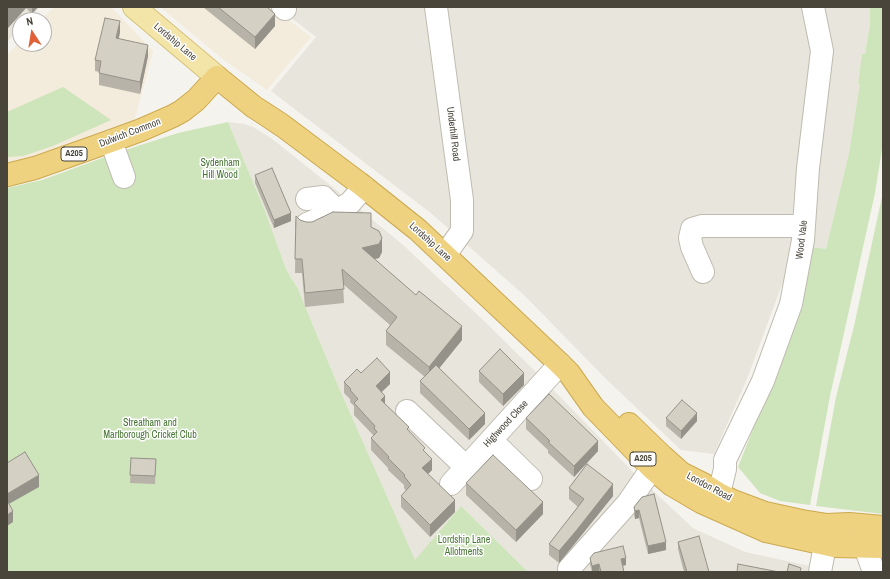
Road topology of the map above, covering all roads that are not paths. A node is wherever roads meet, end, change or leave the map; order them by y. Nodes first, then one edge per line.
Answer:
1 (134, 7) edge
2 (436, 7) edge
3 (813, 7) edge
4 (217, 77) junction
5 (111, 141) junction
6 (7, 175) edge
7 (124, 177) dead end
8 (364, 187) junction
9 (307, 199) dead end
10 (333, 213) junction
11 (307, 224) edge
12 (804, 226) junction
13 (445, 255) junction
14 (703, 272) dead end
15 (565, 369) junction
16 (407, 411) dead end
17 (491, 440) junction
18 (466, 467) junction
19 (652, 468) junction
20 (531, 479) dead end
21 (451, 484) dead end
22 (708, 493) junction
23 (883, 527) edge
24 (826, 535) junction
25 (874, 547) edge
26 (570, 572) edge
27 (820, 572) edge
28 (874, 572) edge

1 - 4 main road, Lordship Lane
2 - 13 street, Underhill Road
3 - 12 street, Wood Vale
4 - 5 highway, Dulwich Common / A205
4 - 8 highway, Lordship Lane / A205
5 - 6 highway, Dulwich Common / A205
5 - 7 street
8 - 10 street
8 - 13 highway, Lordship Lane / A205
9 - 10 street
10 - 11 street
12 - 14 street
12 - 22 street, Wood Vale
13 - 15 highway, Lordship Lane / A205
15 - 17 street, Highwood Close
15 - 19 highway, Lordship Lane / A205
15 - 22 highway, London Road / A205
16 - 18 street
17 - 18 street, Highwood Close
17 - 20 street
18 - 21 street, Highwood Close
19 - 22 highway, Lordship Lane / A205
19 - 26 street
22 - 24 highway, London Road / A205
23 - 24 highway, London Road / A205
24 - 25 highway, London Road / A205
24 - 27 street
25 - 28 street

